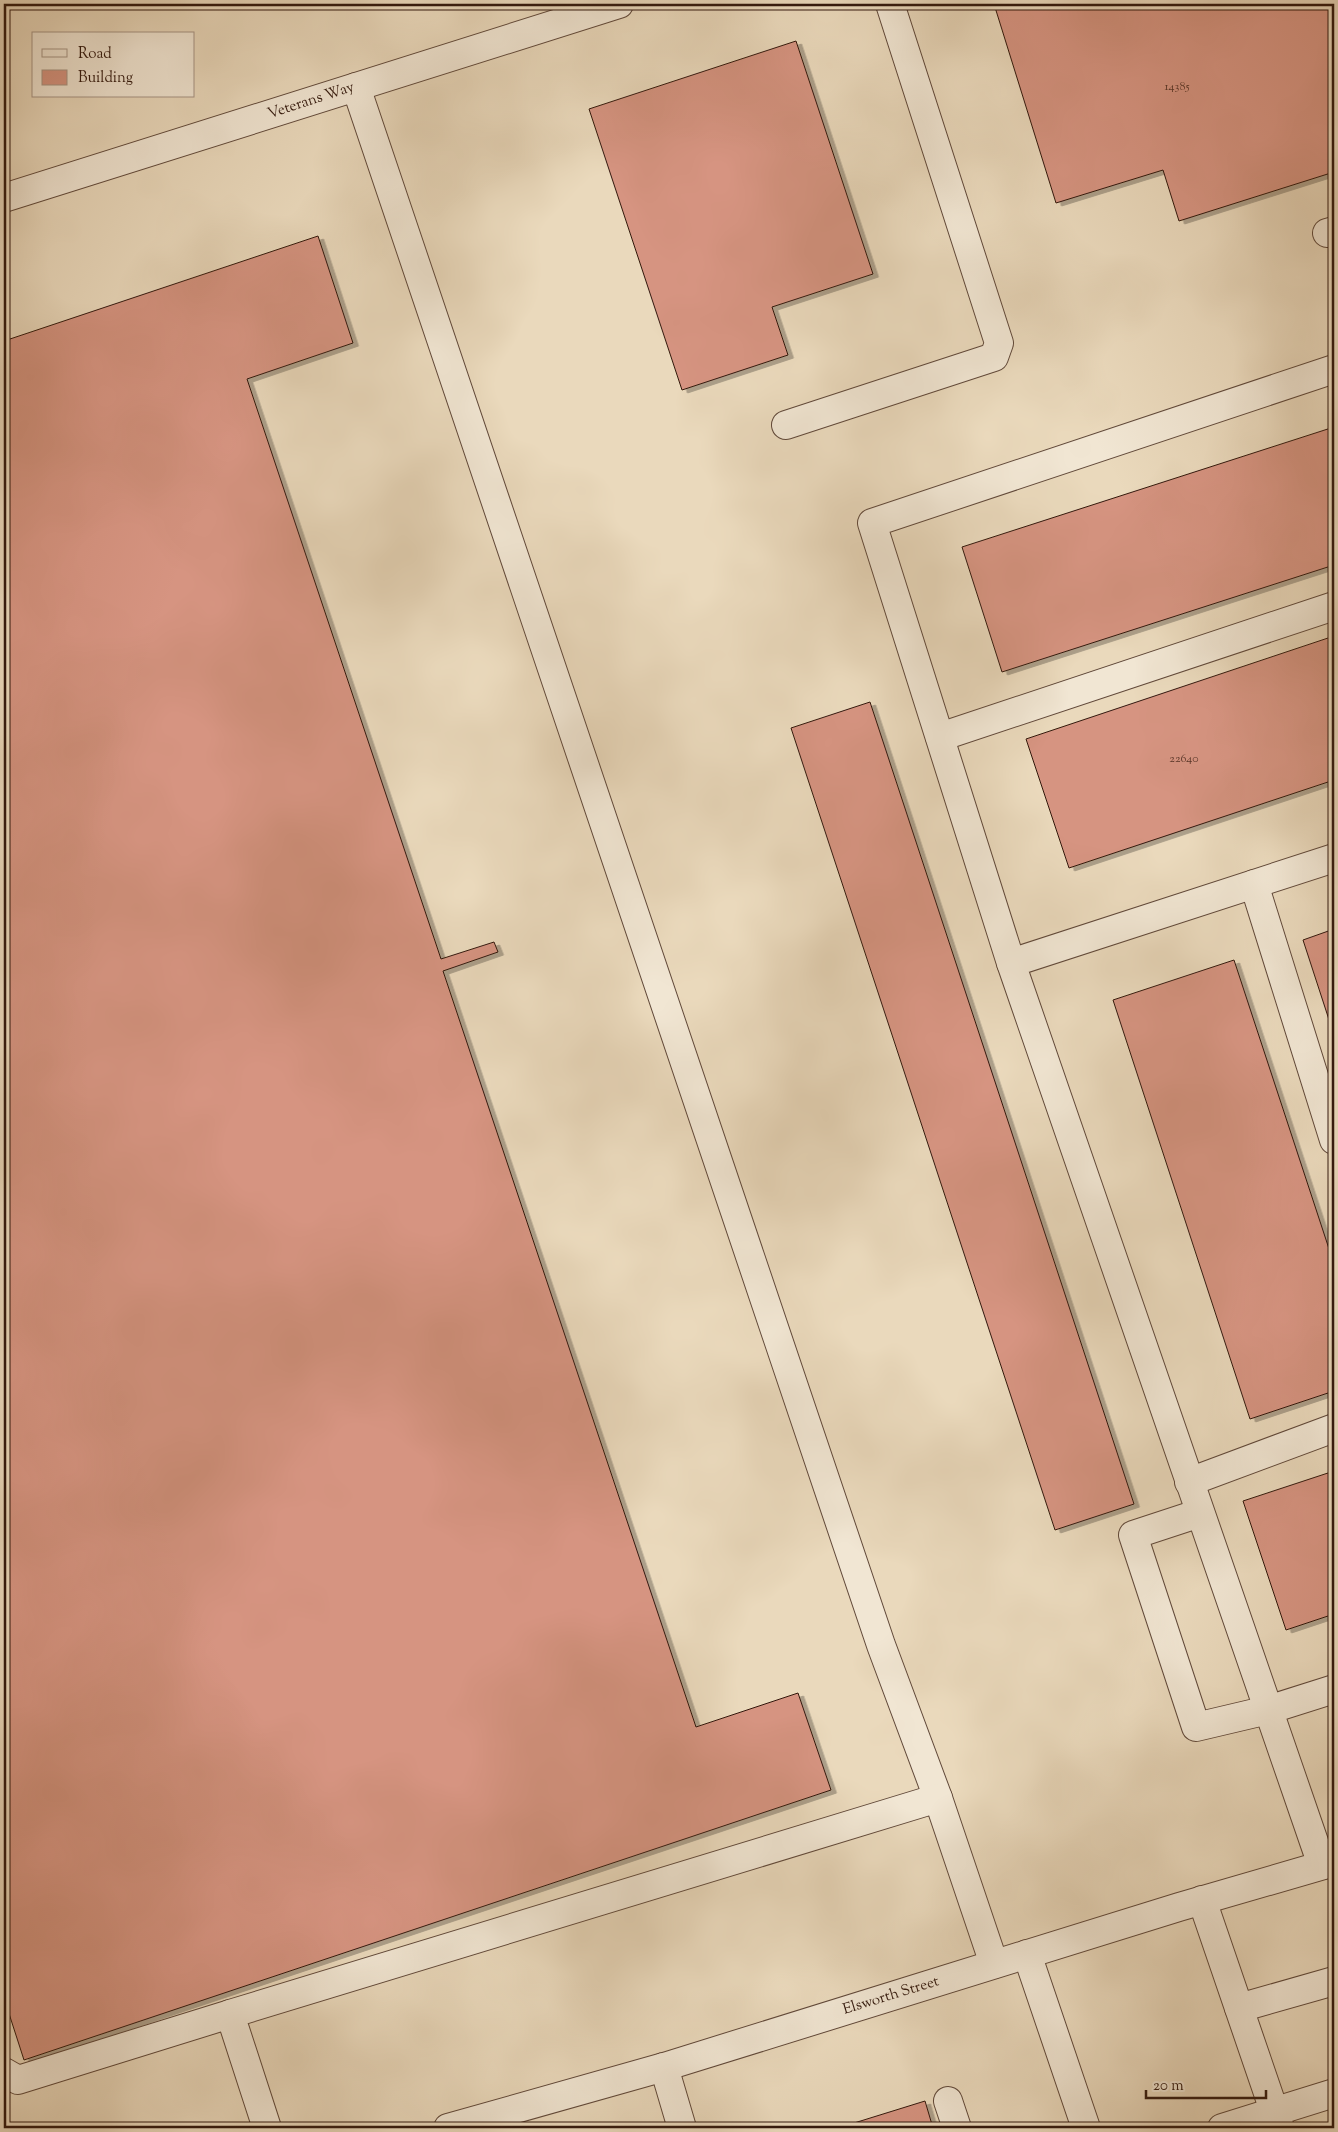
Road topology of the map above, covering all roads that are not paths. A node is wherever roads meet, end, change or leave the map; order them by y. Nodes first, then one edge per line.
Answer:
1 (619, 4) edge
2 (890, 4) edge
3 (356, 86) junction
4 (4, 198) edge
5 (1334, 369) edge
6 (786, 425) dead end
7 (1334, 606) edge
8 (940, 738) junction
9 (1334, 858) edge
10 (1254, 884) junction
11 (1011, 963) junction
12 (1334, 1140) edge
13 (1334, 1428) edge
14 (1190, 1482) junction
15 (1200, 1513) junction
16 (1334, 1689) edge
17 (1268, 1710) junction
18 (938, 1798) junction
19 (1328, 1864) edge
20 (1202, 1900) junction
21 (1028, 1954) junction
22 (994, 1964) junction
23 (1334, 1981) edge
24 (1239, 2008) junction
25 (230, 2014) junction
26 (664, 2067) junction
27 (4, 2072) edge
28 (1334, 2093) edge
29 (948, 2100) dead end
30 (1277, 2120) edge
31 (267, 2128) edge
32 (448, 2128) edge
33 (682, 2128) edge
34 (957, 2128) edge
35 (1086, 2128) edge
36 (1222, 2128) edge

1 - 3 street, Veterans Way
2 - 6 street
3 - 4 street, Veterans Way
3 - 18 street
5 - 8 street
7 - 8 street
8 - 11 street
9 - 10 street
10 - 11 street
10 - 12 street
11 - 14 street
13 - 14 street
14 - 15 street
15 - 17 street
15 - 17 street
16 - 17 street
17 - 19 street
18 - 22 street
18 - 25 street
19 - 20 street, Elsworth Street
20 - 21 street, Elsworth Street
20 - 24 street
21 - 22 street, Elsworth Street
21 - 35 street
22 - 26 street, Elsworth Street
23 - 24 street
24 - 30 street
25 - 27 street
25 - 31 street
26 - 32 street, Elsworth Street
26 - 33 street
28 - 30 street
29 - 34 street
30 - 36 street

